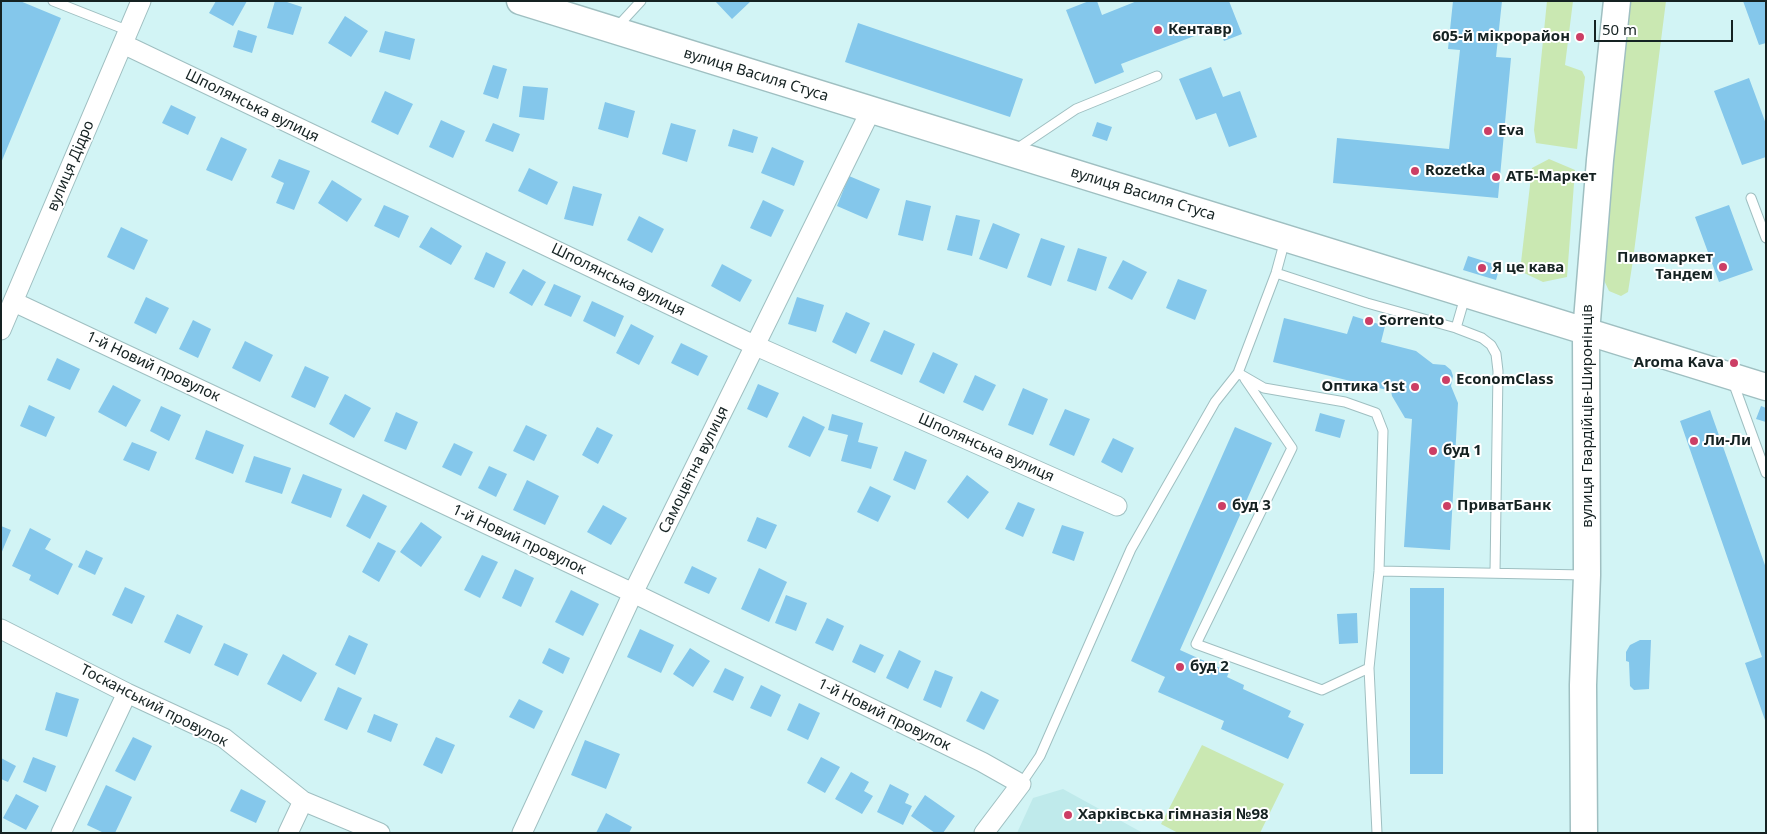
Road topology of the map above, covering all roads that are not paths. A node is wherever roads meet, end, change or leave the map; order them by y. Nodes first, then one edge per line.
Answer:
1 (53, 1) edge
2 (141, 1) edge
3 (520, 1) edge
4 (641, 1) edge
5 (1617, 1) edge
6 (614, 31) junction
7 (126, 38) junction
8 (1157, 76) dead end
9 (871, 110) junction
10 (1011, 154) junction
11 (1751, 198) dead end
12 (1286, 237) junction
13 (1766, 238) edge
14 (1276, 273) junction
15 (1466, 293) junction
16 (8, 308) edge
17 (1456, 328) junction
18 (1, 330) edge
19 (1586, 333) junction
20 (756, 346) junction
21 (1241, 375) junction
22 (1731, 377) junction
23 (1766, 387) edge
24 (1766, 473) edge
25 (1116, 506) dead end
26 (1379, 571) junction
27 (1495, 572) junction
28 (1587, 575) junction
29 (633, 593) junction
30 (1, 629) edge
31 (1369, 668) junction
32 (127, 693) junction
33 (1022, 784) junction
34 (303, 801) junction
35 (60, 833) edge
36 (288, 833) edge
37 (380, 833) edge
38 (522, 833) edge
39 (984, 833) edge
40 (1377, 833) edge
41 (1584, 833) edge

1 - 7 lane
2 - 7 street, вулиця Дідро
3 - 6 street, вулиця Василя Стуса
4 - 6 lane
5 - 19 street, вулиця Гвардійців-Широнінців
6 - 9 street, вулиця Василя Стуса
7 - 16 street, вулиця Дідро
7 - 20 street, Шполянська вулиця
8 - 10 lane
9 - 10 street, вулиця Василя Стуса
9 - 20 street, Самоцвітна вулиця
10 - 12 street, вулиця Василя Стуса
11 - 13 lane
12 - 14 lane
12 - 15 street, вулиця Василя Стуса
14 - 17 lane
14 - 21 lane
15 - 17 lane
15 - 19 street, вулиця Василя Стуса
16 - 18 street, вулиця Дідро
16 - 29 street, 1-й Новий провулок
17 - 27 lane
19 - 22 street, вулиця Василя Стуса
19 - 28 street, вулиця Гвардійців-Широнінців
20 - 25 street, Шполянська вулиця
20 - 29 street, Самоцвітна вулиця
21 - 26 lane
21 - 31 lane
21 - 33 lane
22 - 23 street, вулиця Василя Стуса
22 - 24 lane
26 - 27 lane
26 - 31 lane
27 - 28 lane
28 - 41 street, вулиця Гвардійців-Широнінців
29 - 33 street, 1-й Новий провулок
29 - 38 street, Самоцвітна вулиця
30 - 32 street, Тосканський провулок
31 - 40 lane
32 - 34 street, Тосканський провулок
32 - 35 street
33 - 39 street
34 - 36 street
34 - 37 street, Тосканський провулок

